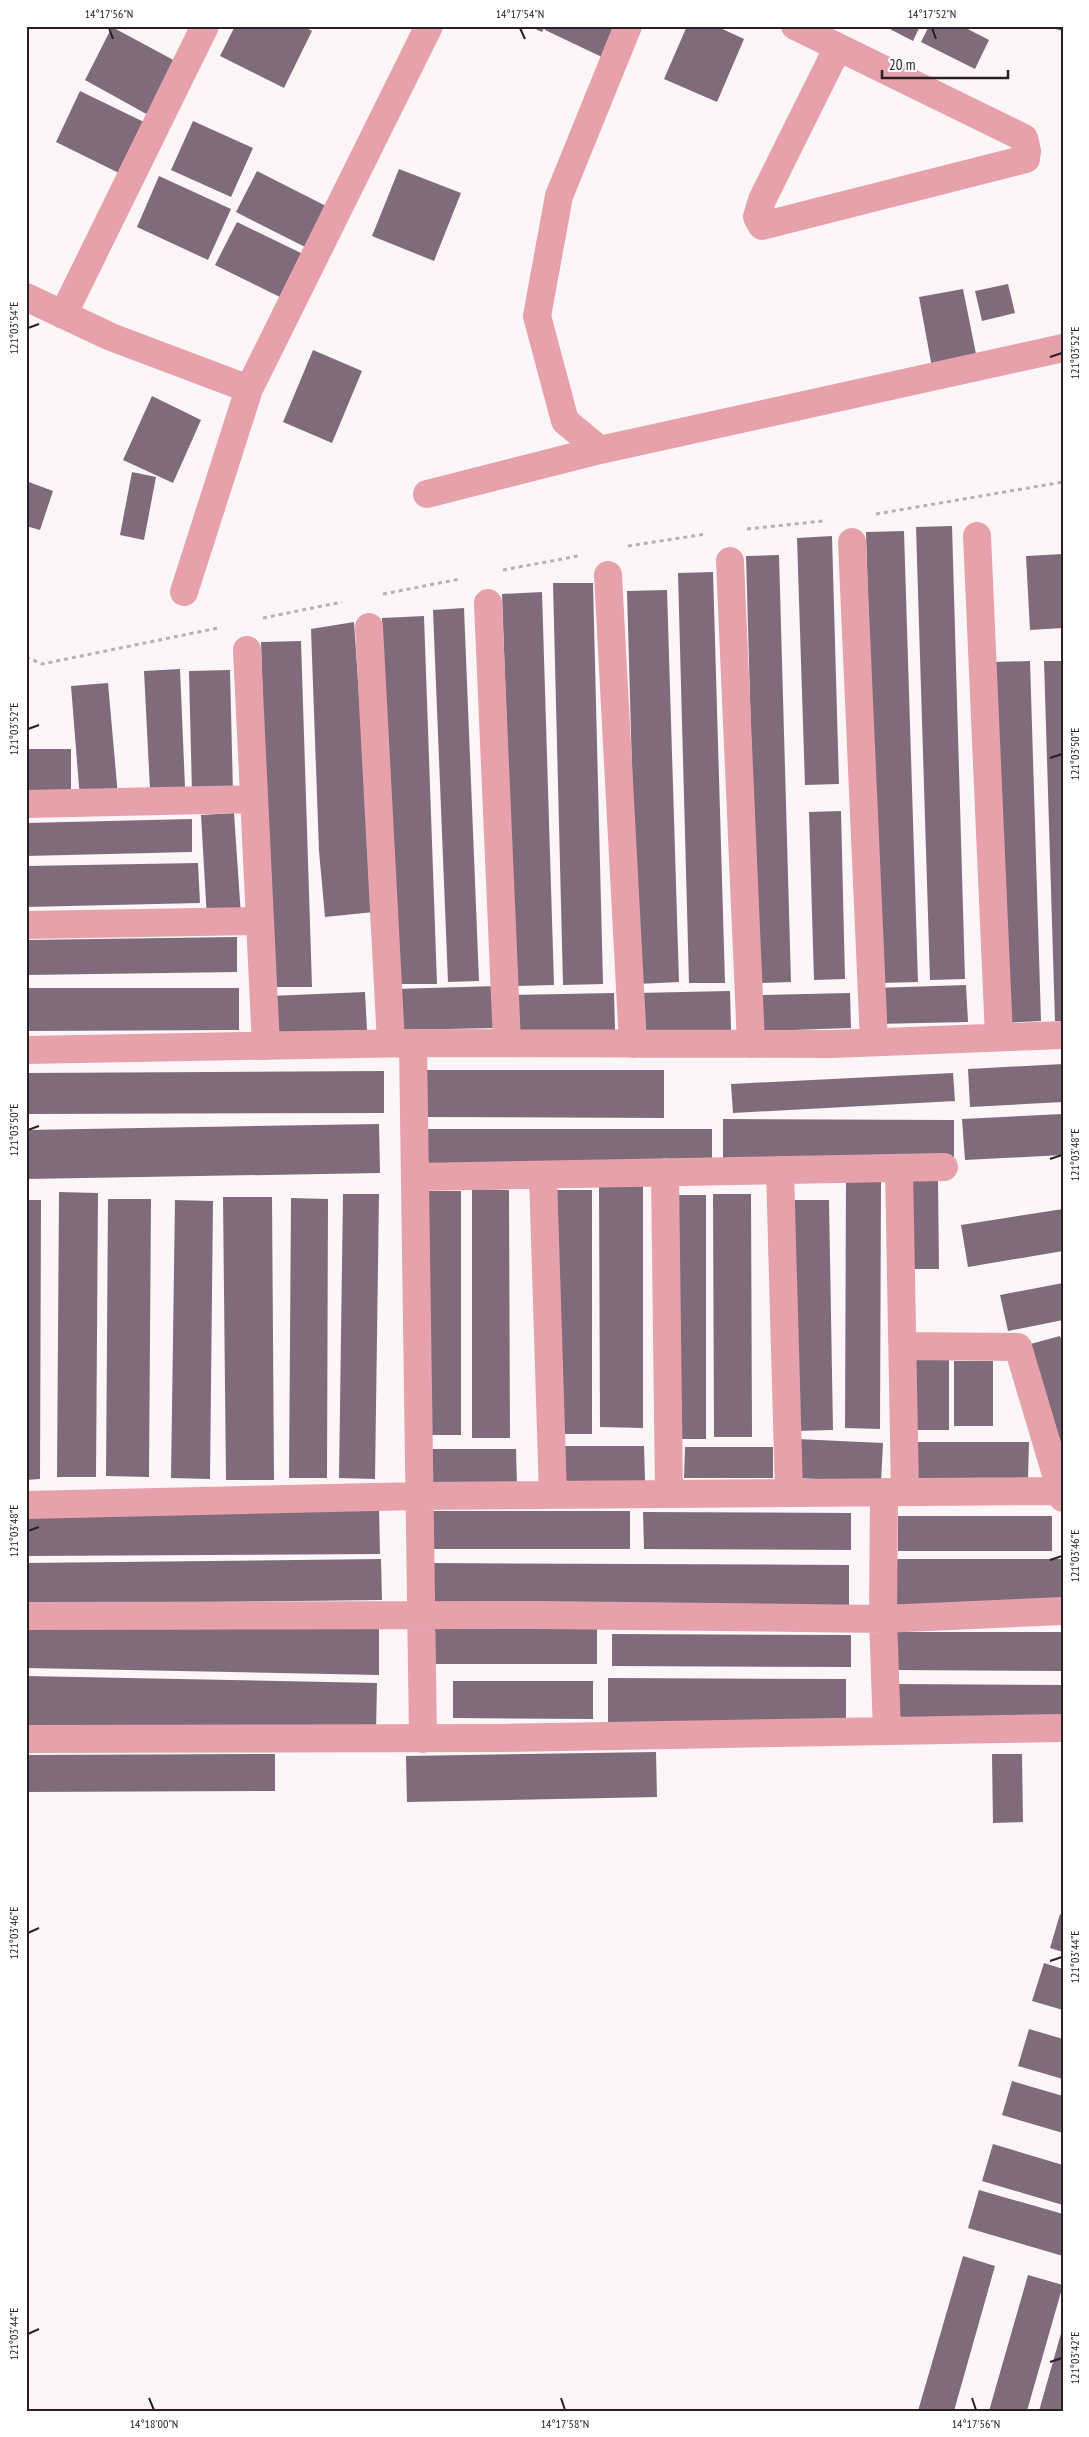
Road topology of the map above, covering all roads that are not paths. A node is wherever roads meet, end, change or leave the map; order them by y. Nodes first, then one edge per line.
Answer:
1 (205, 26) edge
2 (428, 26) edge
3 (628, 26) edge
4 (795, 26) edge
5 (837, 49) junction
6 (26, 297) edge
7 (64, 315) junction
8 (1063, 348) edge
9 (250, 389) junction
10 (600, 450) junction
11 (427, 494) dead end
12 (977, 536) dead end
13 (852, 542) dead end
14 (730, 561) dead end
15 (608, 575) dead end
16 (184, 592) dead end
17 (488, 603) dead end
18 (369, 627) dead end
19 (247, 650) dead end
20 (254, 800) junction
21 (26, 804) edge
22 (260, 922) junction
23 (26, 925) edge
24 (1063, 1035) edge
25 (999, 1037) junction
26 (874, 1042) junction
27 (402, 1043) junction
28 (508, 1043) junction
29 (633, 1044) junction
30 (751, 1044) junction
31 (266, 1046) junction
32 (26, 1050) edge
33 (944, 1167) dead end
34 (900, 1168) junction
35 (780, 1170) junction
36 (665, 1172) junction
37 (543, 1174) junction
38 (415, 1177) junction
39 (903, 1346) junction
40 (894, 1492) junction
41 (789, 1493) junction
42 (669, 1494) junction
43 (1062, 1494) edge
44 (553, 1495) junction
45 (419, 1496) junction
46 (26, 1505) edge
47 (1063, 1611) edge
48 (26, 1616) edge
49 (421, 1616) junction
50 (883, 1619) junction
51 (1063, 1728) edge
52 (887, 1731) junction
53 (423, 1738) junction
54 (26, 1739) edge

1 - 7 street
2 - 9 street
3 - 10 street
4 - 5 street
5 - 5 street
6 - 7 street
7 - 9 street
8 - 10 street
9 - 16 street
10 - 11 street
12 - 25 street
13 - 26 street
14 - 30 street
15 - 29 street
17 - 28 street
18 - 27 street
19 - 20 street
20 - 21 street
20 - 22 street
22 - 23 street
22 - 31 street
24 - 25 street
25 - 26 street
26 - 30 street
27 - 28 street
27 - 31 street
27 - 38 street
28 - 29 street
29 - 30 street
31 - 32 street
33 - 34 street
34 - 35 street
34 - 39 street
35 - 36 street
35 - 41 street
36 - 37 street
36 - 42 street
37 - 38 street
37 - 44 street
38 - 45 street
39 - 40 street
39 - 43 street
40 - 41 street
40 - 43 street
40 - 50 street
41 - 42 street
42 - 44 street
44 - 45 street
45 - 46 street
45 - 49 street
47 - 50 street
48 - 49 street
49 - 50 street
49 - 53 street
50 - 52 street
51 - 52 street
52 - 53 street
53 - 54 street

